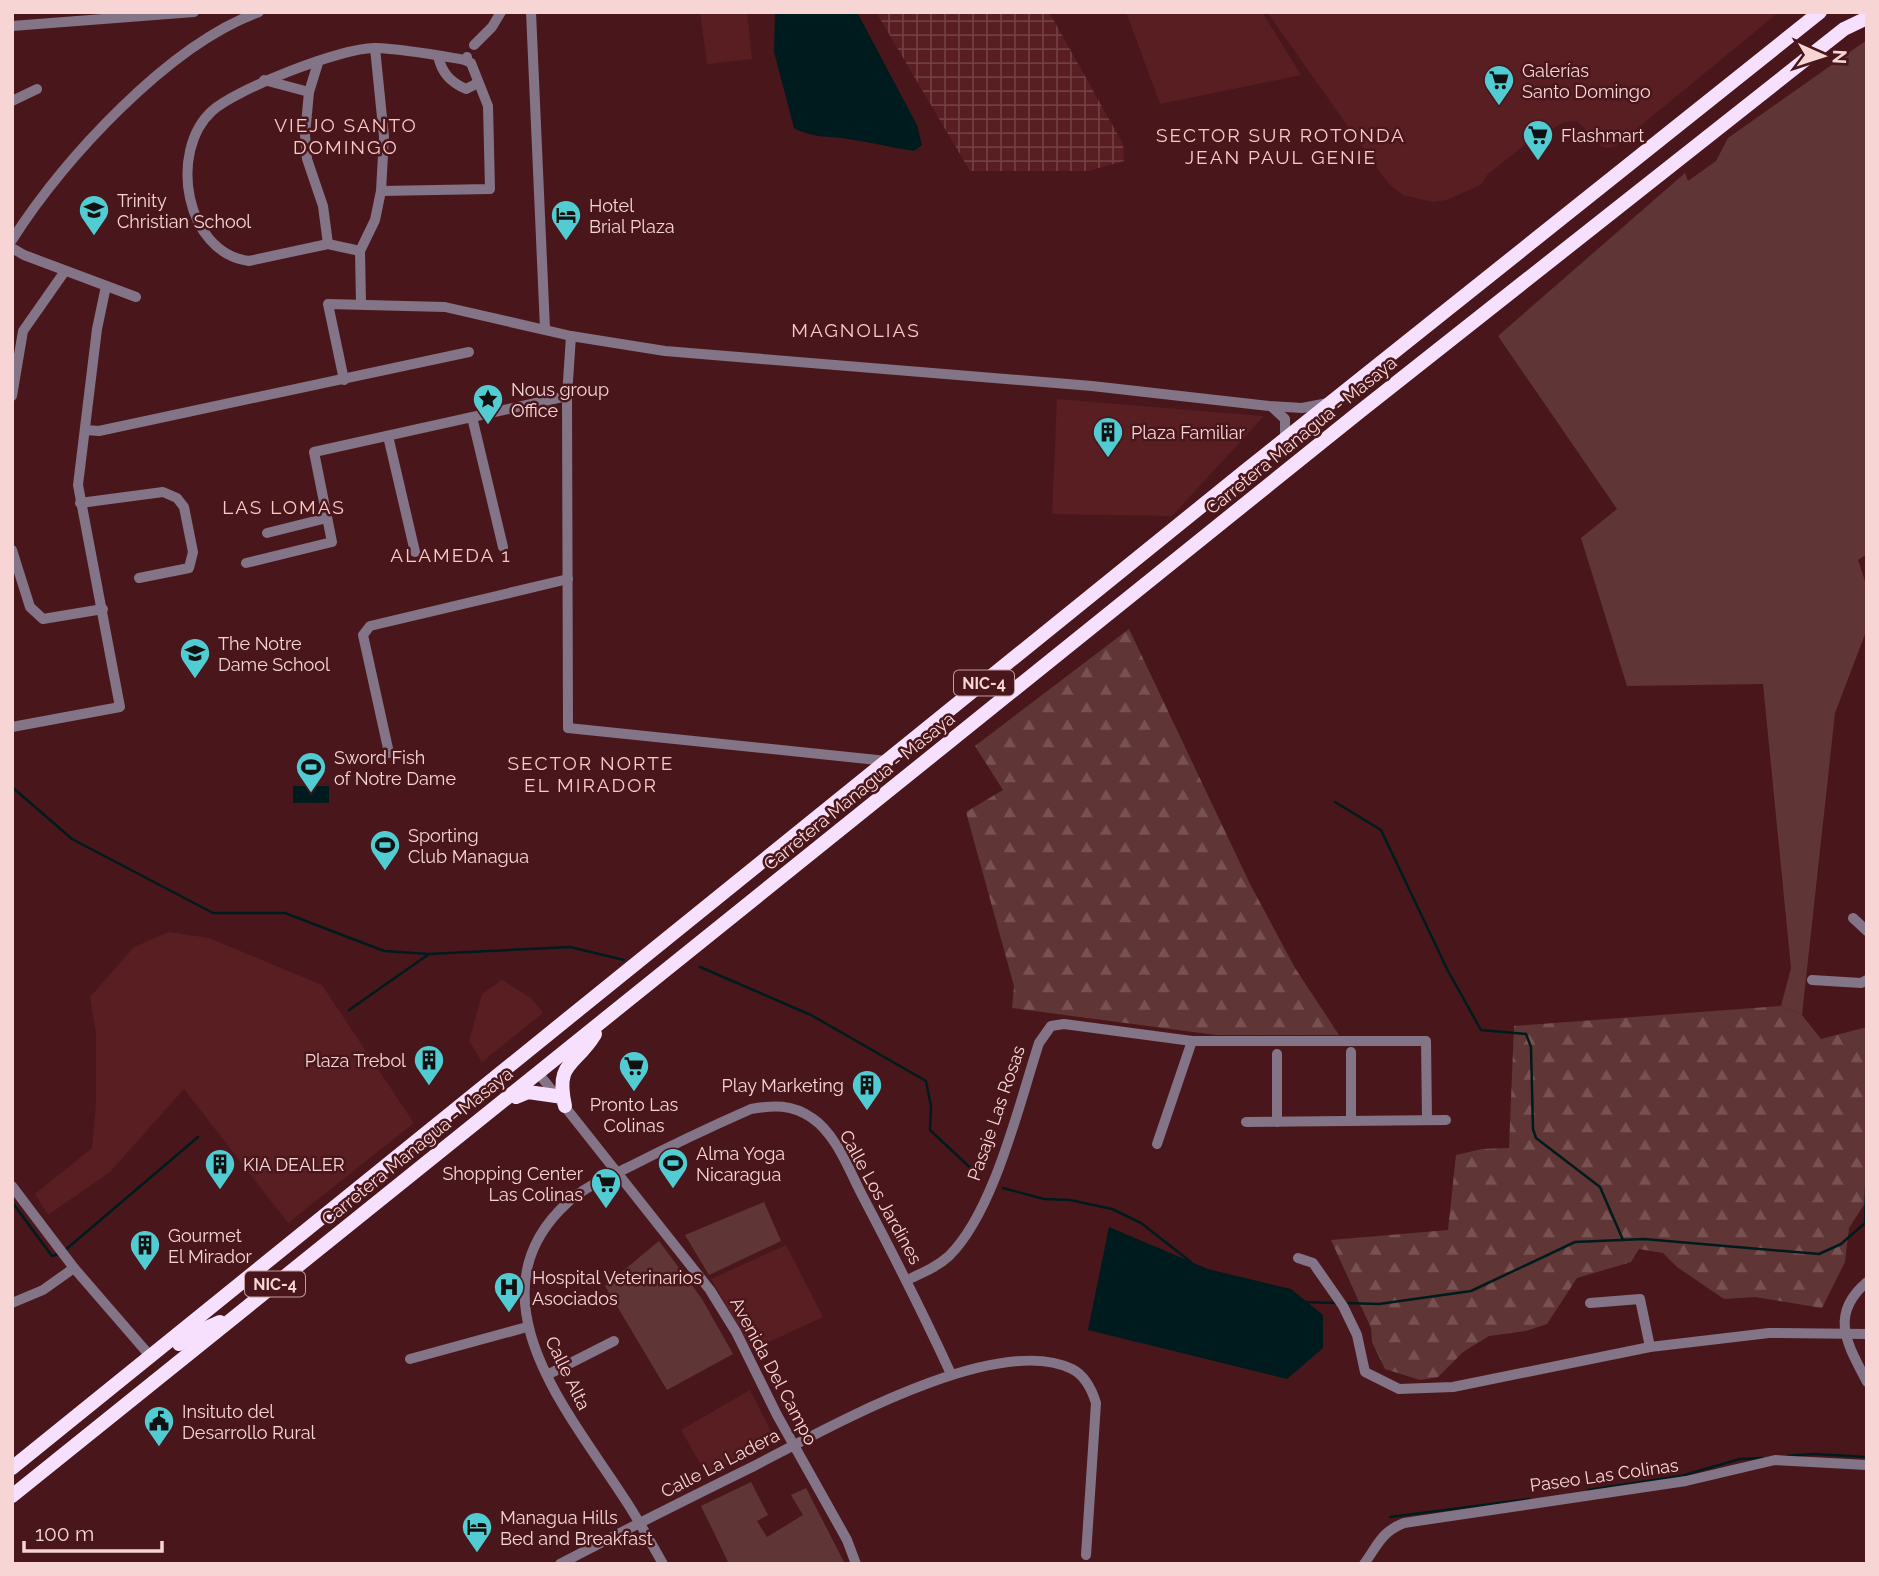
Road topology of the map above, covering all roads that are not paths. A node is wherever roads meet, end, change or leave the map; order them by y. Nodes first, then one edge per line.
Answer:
1 (194, 12) edge
2 (501, 12) edge
3 (531, 12) edge
4 (1820, 12) edge
5 (250, 13) edge
6 (1867, 18) edge
7 (12, 26) edge
8 (474, 45) dead end
9 (375, 48) junction
10 (438, 56) junction
11 (318, 63) junction
12 (263, 80) junction
13 (478, 83) junction
14 (37, 89) dead end
15 (309, 92) junction
16 (12, 101) edge
17 (381, 191) junction
18 (12, 240) edge
19 (328, 244) junction
20 (12, 248) edge
21 (360, 251) junction
22 (65, 271) junction
23 (106, 286) junction
24 (136, 297) dead end
25 (361, 303) junction
26 (545, 329) junction
27 (571, 336) junction
28 (469, 352) dead end
29 (344, 380) junction
30 (12, 396) edge
31 (567, 396) junction
32 (1334, 401) junction
33 (1269, 406) junction
34 (472, 417) junction
35 (85, 430) junction
36 (388, 436) junction
37 (1285, 440) junction
38 (80, 503) junction
39 (327, 518) junction
40 (267, 533) dead end
41 (503, 547) dead end
42 (12, 550) edge
43 (415, 552) dead end
44 (246, 563) dead end
45 (139, 578) dead end
46 (568, 579) junction
47 (103, 609) junction
48 (12, 727) edge
49 (388, 753) dead end
50 (887, 761) junction
51 (1853, 918) dead end
52 (1867, 931) edge
53 (1812, 980) dead end
54 (1867, 980) edge
55 (608, 986) junction
56 (602, 1023) junction
57 (1192, 1041) junction
58 (1351, 1052) dead end
59 (1277, 1054) dead end
60 (539, 1073) junction
61 (560, 1101) junction
62 (505, 1102) junction
63 (446, 1117) junction
64 (1427, 1120) junction
65 (1351, 1121) junction
66 (1446, 1121) dead end
67 (1246, 1122) dead end
68 (1277, 1122) junction
69 (1157, 1144) dead end
70 (619, 1172) junction
71 (12, 1186) edge
72 (1298, 1258) dead end
73 (74, 1268) junction
74 (907, 1280) junction
75 (1867, 1282) edge
76 (12, 1303) edge
77 (1590, 1303) dead end
78 (233, 1318) junction
79 (527, 1327) junction
80 (1844, 1334) junction
81 (1867, 1334) edge
82 (614, 1341) dead end
83 (1650, 1347) junction
84 (151, 1357) junction
85 (410, 1359) dead end
86 (951, 1374) junction
87 (547, 1375) junction
88 (1867, 1382) edge
89 (86, 1436) junction
90 (793, 1446) junction
91 (1867, 1465) edge
92 (12, 1468) edge
93 (12, 1496) edge
94 (639, 1523) junction
95 (1086, 1555) dead end
96 (560, 1564) edge
97 (663, 1564) edge
98 (856, 1564) edge
99 (1364, 1564) edge

1 - 7 street
2 - 8 street
3 - 26 street
4 - 32 highway, Carretera Managua - Masaya / NIC-4
5 - 18 street
6 - 56 highway, Carretera Managua - Masaya / NIC-4
9 - 10 street
9 - 11 street
9 - 17 street
10 - 13 street
10 - 13 street
11 - 12 street
11 - 15 street
12 - 15 street
12 - 19 street
13 - 17 street
14 - 16 street
15 - 19 street
17 - 21 street
19 - 21 street
20 - 22 street
21 - 25 street
22 - 23 street
22 - 30 street
23 - 24 street
23 - 35 street
25 - 26 street
25 - 29 street
26 - 27 street
27 - 31 street
27 - 33 street
28 - 29 street
29 - 35 street
31 - 34 street
31 - 46 street
32 - 33 street
32 - 37 highway, Carretera Managua - Masaya / NIC-4
33 - 37 street
34 - 36 street
34 - 41 street
35 - 38 street
36 - 39 street
36 - 43 street
37 - 50 highway, Carretera Managua - Masaya / NIC-4
38 - 45 street
38 - 47 street
39 - 40 street
39 - 44 street
42 - 47 street
46 - 49 street
46 - 50 street
47 - 48 street
50 - 55 highway, Carretera Managua - Masaya / NIC-4
51 - 52 street
53 - 54 street
55 - 60 highway
55 - 63 highway, Carretera Managua - Masaya / NIC-4
56 - 60 highway, Carretera Managua - Masaya / NIC-4
56 - 61 highway
57 - 64 street
57 - 69 street
57 - 74 street, Pasaje Las Rosas
58 - 65 street
59 - 68 street
60 - 61 street, Avenida Del Campo
60 - 62 highway, Carretera Managua - Masaya / NIC-4
60 - 63 highway
61 - 62 highway
61 - 70 street, Avenida Del Campo
62 - 78 highway, Carretera Managua - Masaya / NIC-4
63 - 84 highway, Carretera Managua - Masaya / NIC-4
64 - 65 street
64 - 66 street
65 - 68 street
67 - 68 street
70 - 74 street, Calle Los Jardines
70 - 79 street, Calle Alta
70 - 90 street, Avenida Del Campo
71 - 73 street
72 - 83 street
73 - 76 street
73 - 84 street
74 - 86 street, Calle Los Jardines
75 - 80 street
77 - 83 street
78 - 84 highway
78 - 89 highway, Carretera Managua - Masaya / NIC-4
79 - 85 street
79 - 87 street, Calle Alta
80 - 81 street
80 - 83 street
80 - 88 street
82 - 87 street
84 - 89 highway
84 - 92 highway, Carretera Managua - Masaya / NIC-4
86 - 90 street, Calle La Ladera
86 - 95 street, Calle La Ladera
87 - 94 street, Calle Alta
89 - 93 highway, Carretera Managua - Masaya / NIC-4
90 - 94 street, Calle La Ladera
90 - 98 street, Avenida Del Campo
91 - 99 street, Paseo Las Colinas
94 - 96 street, Calle La Ladera
94 - 97 street, Calle Alta

